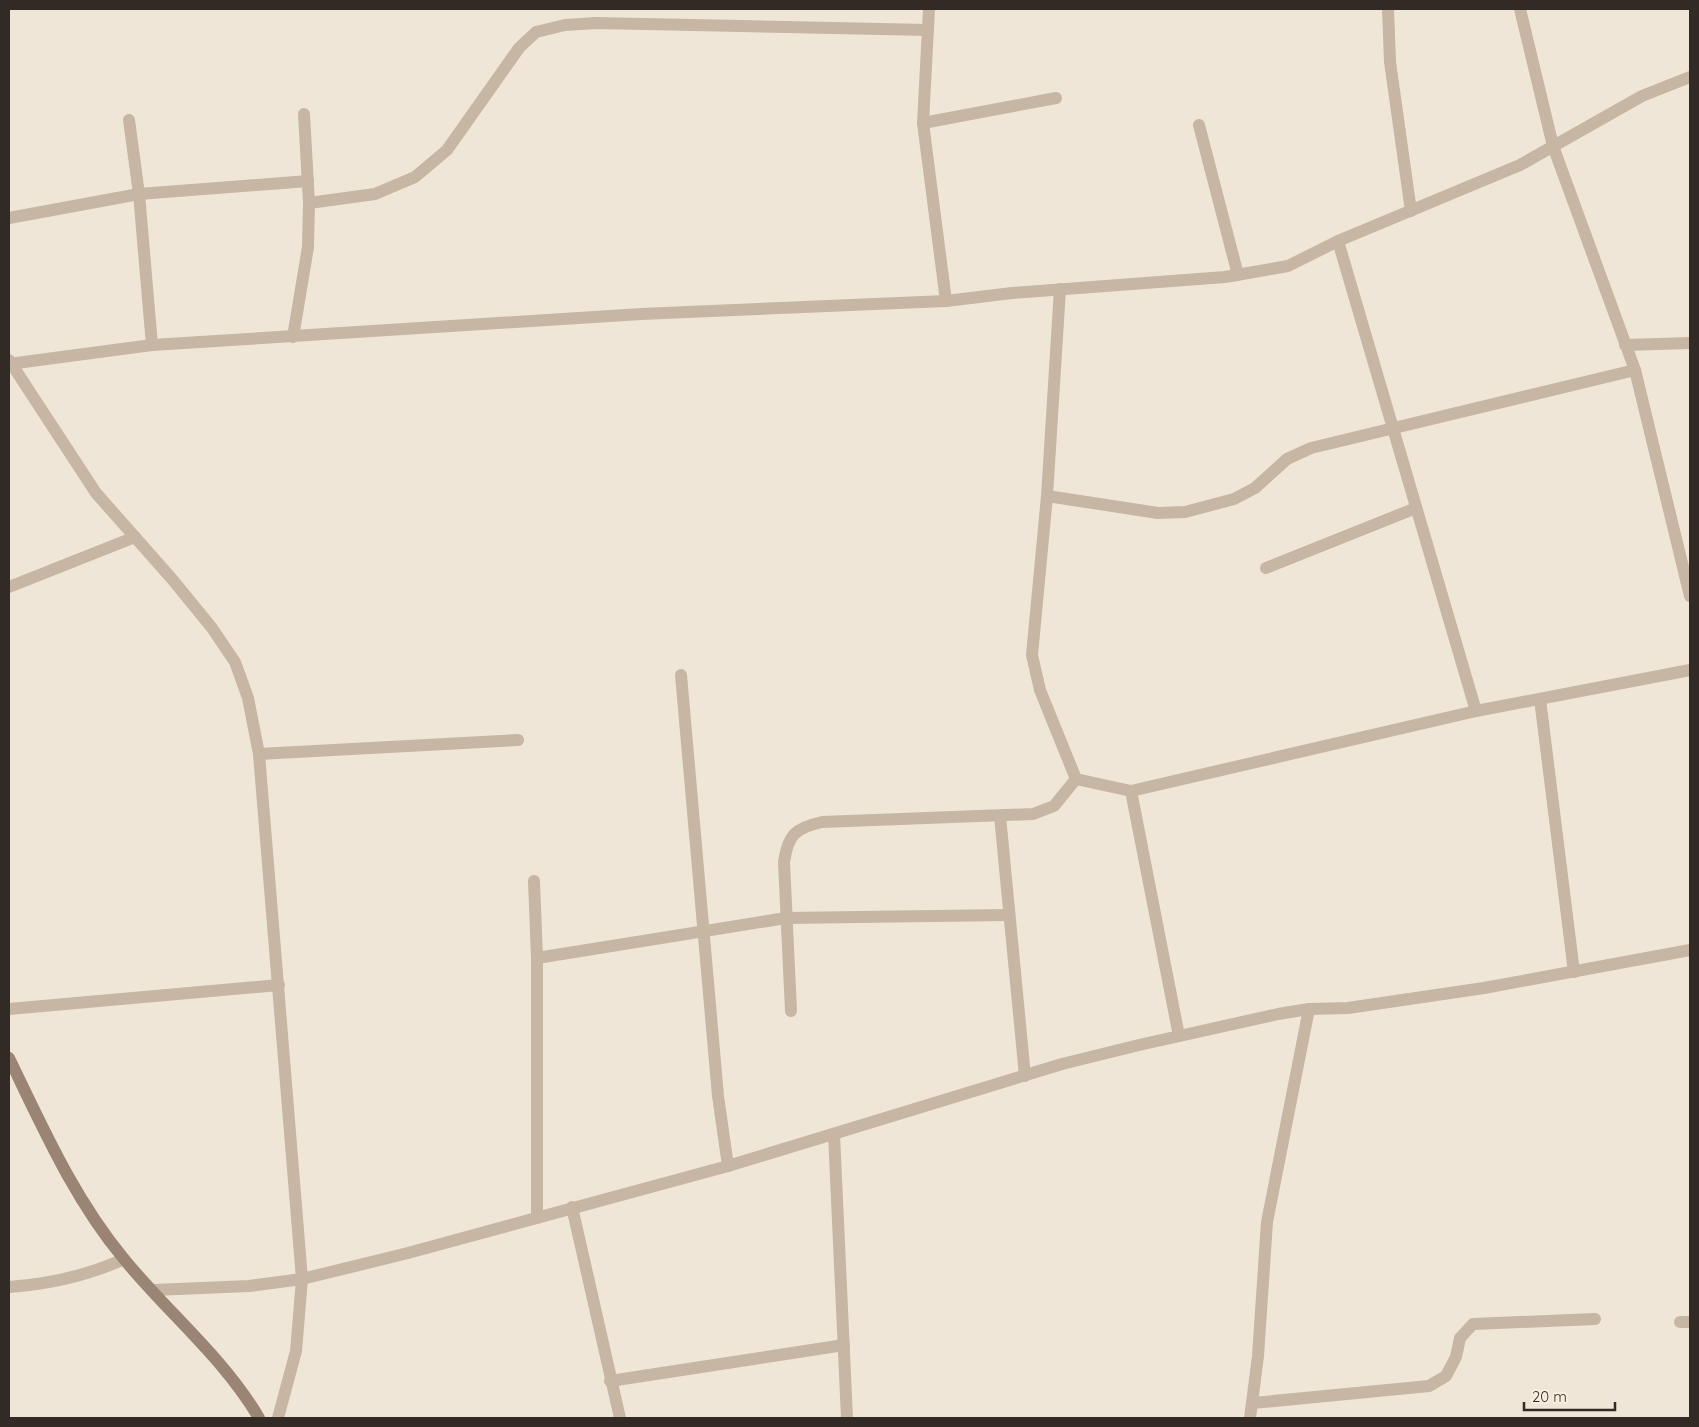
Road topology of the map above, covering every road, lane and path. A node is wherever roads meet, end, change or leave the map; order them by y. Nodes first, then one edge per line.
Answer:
1 (929, 9) edge
2 (1388, 9) edge
3 (1520, 9) edge
4 (928, 30) junction
5 (1690, 77) edge
6 (1056, 98) dead end
7 (304, 114) dead end
8 (129, 120) dead end
9 (923, 123) junction
10 (1199, 125) dead end
11 (1553, 146) junction
12 (308, 181) junction
13 (139, 194) junction
14 (309, 203) junction
15 (1411, 210) junction
16 (9, 218) edge
17 (1338, 241) junction
18 (1238, 275) junction
19 (1060, 289) junction
20 (946, 301) junction
21 (293, 337) junction
22 (1690, 343) edge
23 (152, 345) junction
24 (1625, 345) junction
25 (9, 363) edge
26 (1635, 370) junction
27 (1393, 428) junction
28 (1047, 496) junction
29 (1416, 508) junction
30 (135, 537) junction
31 (1266, 568) dead end
32 (9, 586) edge
33 (1689, 588) edge
34 (1690, 670) edge
35 (680, 674) dead end
36 (1540, 699) junction
37 (1476, 712) junction
38 (518, 740) dead end
39 (259, 754) junction
40 (1076, 779) junction
41 (1131, 790) junction
42 (1000, 816) junction
43 (534, 881) dead end
44 (1008, 915) junction
45 (786, 918) junction
46 (703, 930) junction
47 (1690, 950) edge
48 (538, 958) junction
49 (1574, 972) junction
50 (279, 985) junction
51 (9, 1009) edge
52 (1309, 1009) junction
53 (790, 1010) dead end
54 (1179, 1036) junction
55 (9, 1058) edge
56 (1024, 1076) junction
57 (834, 1134) junction
58 (728, 1166) junction
59 (572, 1207) junction
60 (537, 1218) junction
61 (124, 1259) junction
62 (302, 1279) junction
63 (9, 1287) edge
64 (154, 1290) junction
65 (1595, 1319) dead end
66 (844, 1345) junction
67 (610, 1381) junction
68 (1253, 1403) junction
69 (259, 1418) edge
70 (278, 1418) edge
71 (620, 1418) edge
72 (848, 1418) edge
73 (1250, 1418) edge

1 - 4 street
2 - 15 street
3 - 11 street
4 - 9 street
4 - 14 street
5 - 11 street
6 - 9 street
7 - 12 street
8 - 13 street
9 - 20 street
10 - 18 street
11 - 15 street
11 - 24 street
12 - 13 street
12 - 14 street
13 - 16 street
13 - 23 street
14 - 21 street
15 - 17 street
17 - 18 street
17 - 27 street
18 - 19 street
19 - 20 street
19 - 28 street
20 - 21 street
21 - 23 street
22 - 24 street
23 - 25 street
24 - 26 street
25 - 30 street
26 - 27 street
26 - 33 street
27 - 28 street
27 - 29 street
28 - 40 street
29 - 31 street
29 - 37 street
30 - 32 street
30 - 39 street
34 - 36 street
35 - 46 street
36 - 37 street
36 - 49 street
37 - 41 street
38 - 39 street
39 - 50 street
40 - 41 street
40 - 42 street
41 - 54 street
42 - 44 street
42 - 45 street
43 - 48 street
44 - 45 street
44 - 56 street
45 - 46 street
45 - 53 street
46 - 48 street
46 - 58 street
47 - 49 street
48 - 60 street
49 - 52 street
50 - 51 street
50 - 62 street
52 - 54 street
52 - 68 street
54 - 56 street
55 - 61 main road
56 - 57 street
57 - 58 street
57 - 66 street
58 - 59 street
59 - 60 street
59 - 67 street
60 - 62 street
61 - 63 street
61 - 64 main road
62 - 64 street
62 - 70 street
64 - 69 main road
65 - 68 street
66 - 67 street
66 - 72 street
67 - 71 street
68 - 73 street

